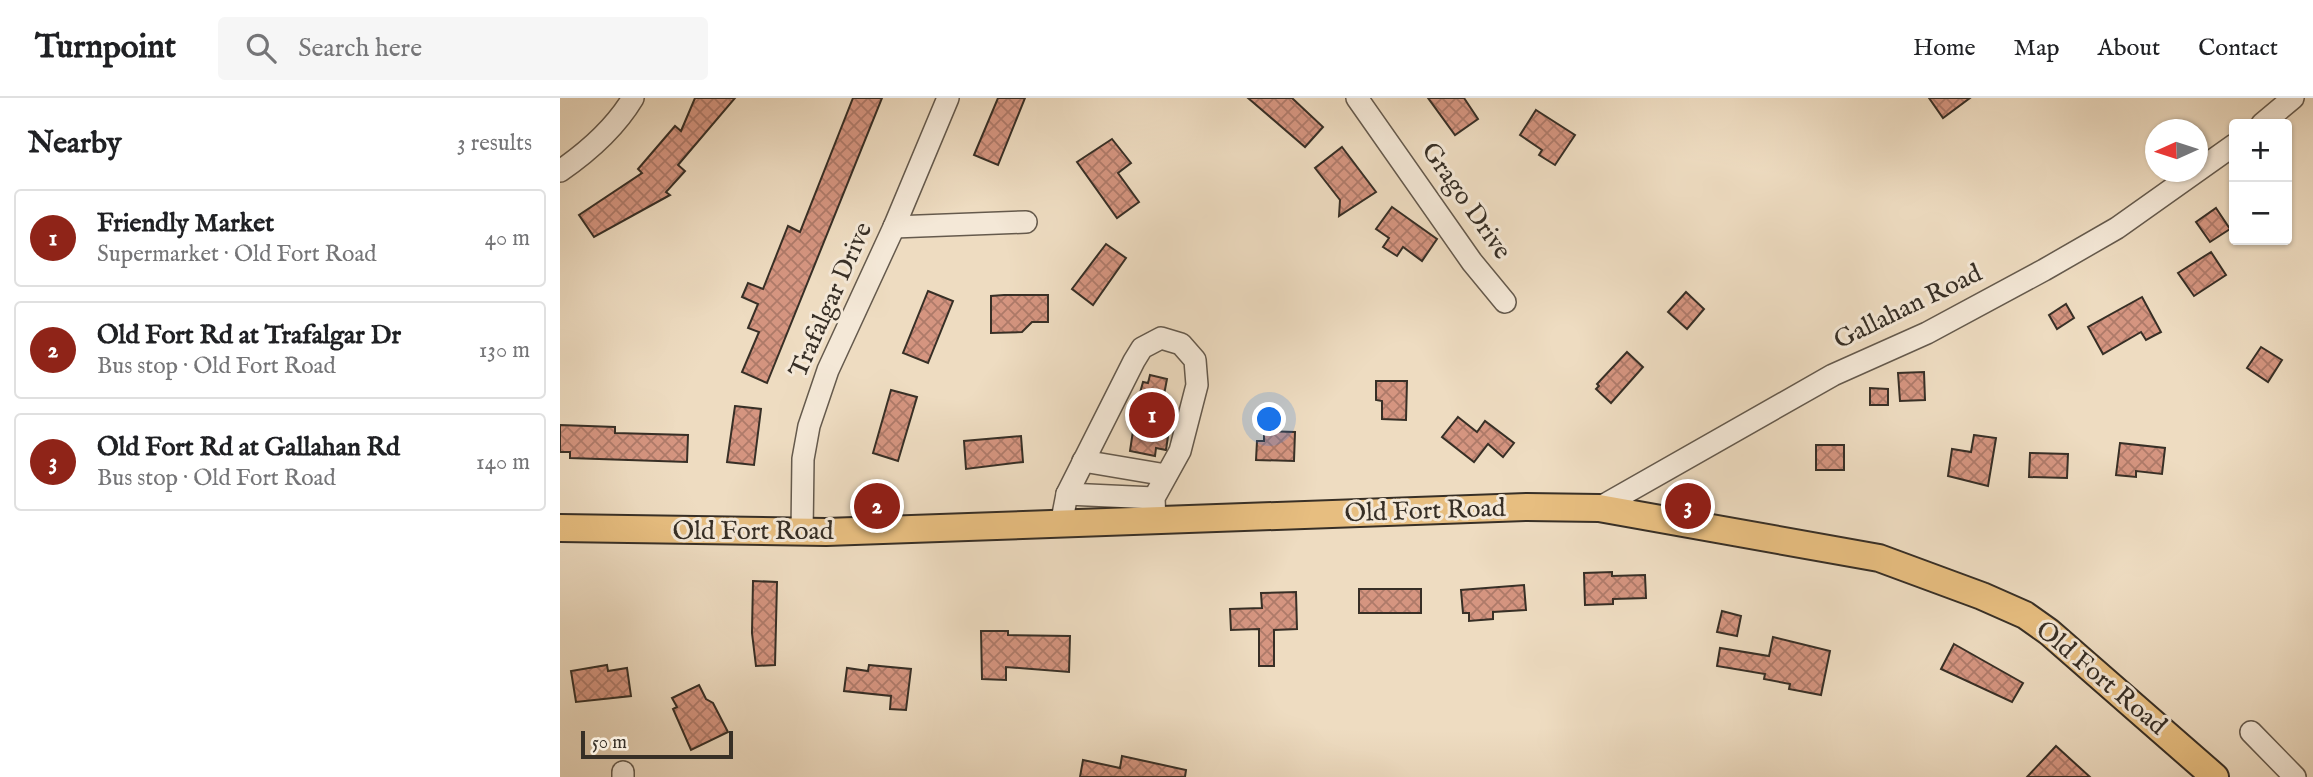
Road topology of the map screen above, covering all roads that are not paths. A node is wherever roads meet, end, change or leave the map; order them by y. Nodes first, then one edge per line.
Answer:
1 (633, 98) edge
2 (948, 98) edge
3 (1357, 98) edge
4 (2293, 98) edge
5 (2268, 119) edge
6 (2229, 149) edge
7 (560, 171) edge
8 (1026, 222) dead end
9 (894, 227) junction
10 (1505, 302) dead end
11 (1083, 461) junction
12 (1166, 475) junction
13 (1066, 494) junction
14 (1600, 508) junction
15 (1154, 510) junction
16 (1061, 525) junction
17 (560, 528) edge
18 (802, 533) junction
19 (2252, 732) dead end
20 (2215, 777) edge
21 (2295, 777) edge

1 - 7 street
2 - 9 street, Trafalgar Drive
3 - 10 street, Grago Drive
4 - 5 street
6 - 14 street, Gallahan Road
8 - 9 street
9 - 18 street, Trafalgar Drive
11 - 12 street
11 - 12 street
11 - 13 street
12 - 15 street
13 - 15 street
13 - 16 street
14 - 15 main road, Old Fort Road
14 - 20 main road, Old Fort Road
15 - 16 main road, Old Fort Road
16 - 18 main road, Old Fort Road
17 - 18 main road, Old Fort Road
19 - 21 street

